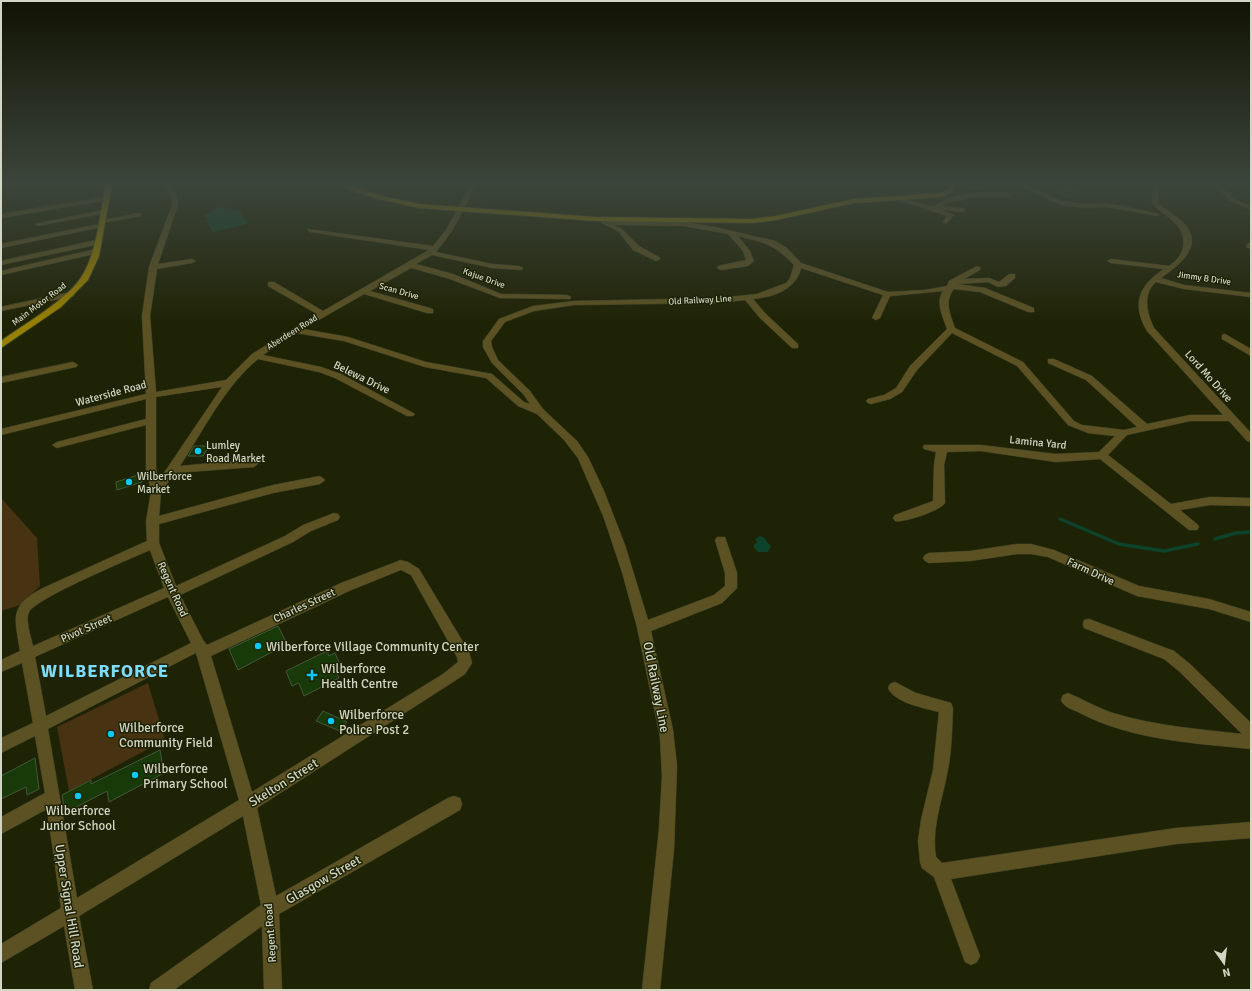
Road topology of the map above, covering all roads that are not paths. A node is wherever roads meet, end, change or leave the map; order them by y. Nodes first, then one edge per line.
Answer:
1 (73, 230) edge
2 (100, 230) edge
3 (166, 230) edge
4 (311, 230) edge
5 (449, 230) edge
6 (620, 230) edge
7 (718, 230) edge
8 (1184, 230) edge
9 (731, 233) junction
10 (1, 246) edge
11 (96, 246) junction
12 (433, 251) junction
13 (656, 259) dead end
14 (192, 261) dead end
15 (1111, 261) dead end
16 (1, 263) edge
17 (410, 265) junction
18 (798, 265) junction
19 (153, 267) junction
20 (519, 268) dead end
21 (721, 268) dead end
22 (977, 268) dead end
23 (1170, 268) junction
24 (1, 273) edge
25 (1012, 276) dead end
26 (1155, 279) junction
27 (271, 284) dead end
28 (951, 285) junction
29 (363, 291) junction
30 (71, 294) junction
31 (887, 294) junction
32 (1251, 295) edge
33 (747, 297) junction
34 (601, 302) junction
35 (1, 308) edge
36 (1031, 310) dead end
37 (430, 311) dead end
38 (322, 314) junction
39 (876, 318) dead end
40 (951, 329) junction
41 (295, 330) junction
42 (1225, 337) dead end
43 (1, 345) edge
44 (795, 346) dead end
45 (1251, 353) edge
46 (255, 356) junction
47 (1051, 361) dead end
48 (73, 365) dead end
49 (1, 380) edge
50 (229, 383) junction
51 (151, 394) junction
52 (871, 402) dead end
53 (540, 412) junction
54 (410, 414) dead end
55 (1230, 418) junction
56 (151, 420) junction
57 (1145, 428) junction
58 (1, 432) edge
59 (1124, 433) junction
60 (1251, 439) edge
61 (57, 445) dead end
62 (928, 447) dead end
63 (942, 449) junction
64 (1102, 455) junction
65 (254, 463) dead end
66 (172, 470) junction
67 (320, 480) dead end
68 (156, 491) junction
69 (1251, 502) edge
70 (1170, 508) junction
71 (334, 517) dead end
72 (899, 518) dead end
73 (152, 522) junction
74 (1193, 527) dead end
75 (721, 540) dead end
76 (153, 543) junction
77 (929, 558) dead end
78 (408, 567) joint
79 (172, 592) junction
80 (1251, 617) edge
81 (1089, 624) dead end
82 (644, 627) junction
83 (201, 649) junction
84 (28, 655) junction
85 (1, 666) edge
86 (895, 688) dead end
87 (1068, 700) dead end
88 (41, 727) junction
89 (1251, 733) edge
90 (1251, 742) edge
91 (1, 746) edge
92 (53, 797) junction
93 (248, 804) junction
94 (454, 804) dead end
95 (1, 826) edge
96 (1251, 830) edge
97 (940, 871) junction
98 (270, 909) junction
99 (70, 912) junction
100 (1, 954) edge
101 (971, 956) dead end
102 (84, 990) edge
103 (158, 990) edge
104 (273, 990) edge
105 (651, 990) edge

1 - 10 street
2 - 11 main road, Main Motor Road
3 - 19 street, Regent Road
4 - 12 street
5 - 12 street, Aberdeen Road
6 - 13 street
7 - 9 street
8 - 23 street
9 - 18 street
9 - 21 street
11 - 16 street
11 - 24 street
11 - 30 main road, Main Motor Road
12 - 17 street, Aberdeen Road
12 - 20 street
14 - 19 street
15 - 23 street
17 - 29 street, Aberdeen Road
17 - 34 street, Kajue Drive
18 - 31 street
18 - 33 street, Old Railway Line
19 - 51 street, Regent Road
22 - 28 street
23 - 26 street
25 - 28 street
26 - 32 street, Jimmy B Drive
26 - 55 street, Lord Mo Drive
27 - 38 street
28 - 31 street
28 - 36 street
28 - 40 street
29 - 37 street, Scan Drive
29 - 38 street, Aberdeen Road
30 - 35 street
30 - 43 main road, Main Motor Road
31 - 39 street
33 - 34 street, Old Railway Line
33 - 44 street
34 - 53 street, Old Railway Line
38 - 41 street, Aberdeen Road
40 - 52 street
40 - 59 street
41 - 46 street, Aberdeen Road
41 - 53 street, Old Railway Line
42 - 45 street
46 - 50 street, Aberdeen Road
46 - 54 street, Belewa Drive
47 - 57 street
48 - 49 street
50 - 51 street, Waterside Road
50 - 66 street, Aberdeen Road
51 - 56 street, Regent Road
51 - 58 street, Waterside Road
53 - 82 street, Old Railway Line
55 - 57 street
55 - 60 street, Lord Mo Drive
56 - 61 street
56 - 68 street, Regent Road
57 - 59 street
59 - 64 street
62 - 63 street, Lamina Yard
63 - 64 street, Lamina Yard
63 - 72 street
64 - 70 street
65 - 66 street
66 - 68 street, Aberdeen Road
67 - 73 street
68 - 73 street, Regent Road
69 - 70 street
70 - 74 street
71 - 79 street, Pivot Street
73 - 76 street, Regent Road
75 - 82 street
76 - 79 street, Regent Road
76 - 84 street, Upper Signal Hill Road
77 - 80 street, Farm Drive
78 - 83 street, Charles Street
78 - 93 street, Skelton Street
79 - 83 street, Regent Road
79 - 84 street, Pivot Street
81 - 89 street
82 - 105 street, Old Railway Line
83 - 88 street, Charles Street
83 - 93 street, Regent Road
84 - 85 street, Pivot Street
84 - 88 street, Upper Signal Hill Road
86 - 97 street
87 - 90 street
88 - 91 street, Charles Street
88 - 92 street, Upper Signal Hill Road
92 - 95 street
92 - 99 street, Upper Signal Hill Road
93 - 98 street, Regent Road
93 - 99 street, Skelton Street
94 - 98 street, Glasgow Street
96 - 97 street
97 - 101 street
98 - 103 street, Glasgow Street
98 - 104 street, Regent Road
99 - 100 street, Skelton Street
99 - 102 street, Upper Signal Hill Road

